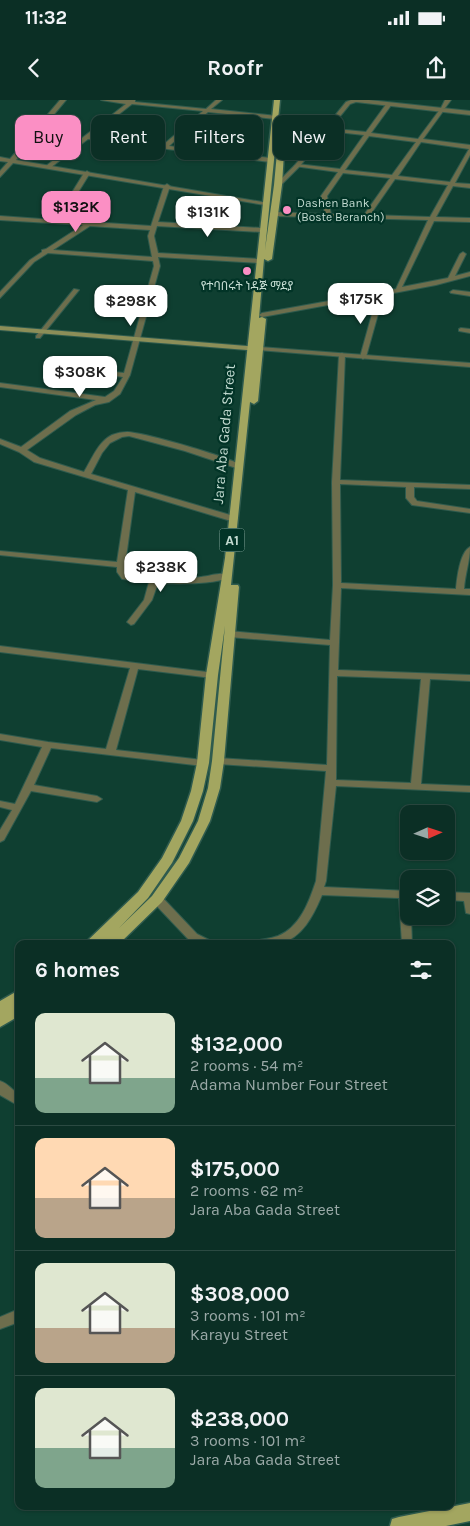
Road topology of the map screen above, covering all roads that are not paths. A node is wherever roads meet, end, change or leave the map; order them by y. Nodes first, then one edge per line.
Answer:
1 (63, 100) edge
2 (104, 100) edge
3 (219, 100) edge
4 (277, 100) edge
5 (285, 100) edge
6 (356, 100) edge
7 (448, 100) edge
8 (132, 101) edge
9 (388, 101) edge
10 (348, 102) edge
11 (442, 108) junction
12 (209, 110) junction
13 (470, 111) edge
14 (275, 115) edge
15 (338, 115) edge
16 (273, 116) edge
17 (344, 131) edge
18 (273, 134) edge
19 (369, 134) junction
20 (86, 138) junction
21 (91, 139) edge
22 (419, 141) junction
23 (165, 146) edge
24 (165, 147) edge
25 (470, 148) edge
26 (0, 159) edge
27 (270, 160) junction
28 (301, 160) edge
29 (12, 161) junction
30 (296, 166) junction
31 (48, 167) junction
32 (340, 171) junction
33 (87, 173) junction
34 (0, 175) edge
35 (395, 177) junction
36 (451, 184) junction
37 (278, 185) junction
38 (167, 186) junction
39 (470, 186) edge
40 (265, 203) junction
41 (273, 214) junction
42 (328, 216) junction
43 (366, 217) junction
44 (0, 218) edge
45 (432, 219) junction
46 (470, 220) edge
47 (58, 222) junction
48 (90, 224) junction
49 (154, 226) junction
50 (262, 230) junction
51 (44, 251) junction
52 (463, 254) dead end
53 (155, 257) junction
54 (259, 261) junction
55 (470, 274) edge
56 (450, 280) junction
57 (76, 290) dead end
58 (398, 290) junction
59 (453, 292) dead end
60 (375, 294) junction
61 (470, 294) edge
62 (0, 296) edge
63 (262, 315) junction
64 (0, 328) edge
65 (461, 330) dead end
66 (470, 331) edge
67 (0, 334) edge
68 (40, 334) junction
69 (135, 342) junction
70 (255, 351) junction
71 (342, 355) junction
72 (363, 357) junction
73 (470, 366) edge
74 (66, 367) dead end
75 (127, 375) junction
76 (0, 385) edge
77 (106, 400) junction
78 (0, 441) edge
79 (22, 450) junction
80 (239, 466) junction
81 (86, 475) junction
82 (336, 482) junction
83 (410, 485) junction
84 (470, 487) edge
85 (132, 489) junction
86 (470, 511) edge
87 (234, 519) junction
88 (470, 549) edge
89 (0, 553) edge
90 (121, 565) junction
91 (227, 576) junction
92 (154, 581) junction
93 (337, 585) junction
94 (460, 591) junction
95 (470, 592) edge
96 (131, 622) dead end
97 (228, 634) junction
98 (334, 643) junction
99 (0, 649) edge
100 (135, 665) junction
101 (333, 673) junction
102 (212, 675) junction
103 (426, 676) junction
104 (470, 678) edge
105 (0, 737) edge
106 (48, 745) junction
107 (110, 753) junction
108 (218, 761) junction
109 (203, 763) junction
110 (331, 768) junction
111 (331, 783) junction
112 (29, 787) junction
113 (416, 787) junction
114 (470, 789) edge
115 (97, 799) dead end
116 (0, 804) edge
117 (18, 808) junction
118 (0, 838) edge
119 (318, 891) junction
120 (400, 895) edge
121 (455, 896) edge
122 (469, 897) edge
123 (157, 899) junction
124 (470, 910) edge
125 (407, 925) edge
126 (97, 940) edge
127 (114, 940) edge
128 (198, 940) edge
129 (284, 940) edge
130 (407, 940) edge
131 (15, 998) edge
132 (0, 1008) edge
133 (15, 1012) edge
134 (0, 1021) edge
135 (0, 1086) edge
136 (15, 1099) edge
137 (15, 1317) edge
138 (0, 1323) edge
139 (470, 1512) edge
140 (399, 1526) edge

1 - 29 street
2 - 8 street
3 - 12 street
4 - 14 main road, Jara Aba Gada Street / A1
5 - 37 main road, Jara Aba Gada Street / A1
6 - 9 street
6 - 10 street
7 - 11 street
8 - 12 street
8 - 20 street
9 - 11 street
9 - 19 street
10 - 15 street
11 - 13 street
11 - 22 street
12 - 16 street
12 - 23 street
17 - 19 street
18 - 27 main road, Jara Aba Gada Street / A1
19 - 22 street
19 - 32 street
20 - 21 street
20 - 31 street
22 - 25 street
22 - 35 street
24 - 27 street
25 - 36 street
26 - 29 street
27 - 40 main road, Jara Aba Gada Street / A1
28 - 30 street
29 - 31 street
29 - 34 street
30 - 32 street
30 - 37 street
31 - 33 street
32 - 35 street
32 - 42 street
33 - 38 street
33 - 47 street
35 - 36 street
35 - 43 street
36 - 39 street
36 - 45 street
37 - 41 main road, Jara Aba Gada Street / A1
38 - 40 street
38 - 49 street
40 - 50 main road, Jara Aba Gada Street / A1
41 - 42 street
41 - 63 main road, Jara Aba Gada Street / A1
42 - 43 street
43 - 45 street
44 - 47 street
45 - 46 street
45 - 58 street
47 - 48 street
48 - 49 street
48 - 51 street
49 - 50 street
49 - 53 street
50 - 54 main road, Jara Aba Gada Street / A1
51 - 53 street
51 - 62 street
52 - 56 street
53 - 54 street
53 - 69 street
54 - 70 main road, Jara Aba Gada Street / A1
55 - 56 street
56 - 58 street
57 - 68 street
58 - 60 street
59 - 61 street
60 - 63 street
60 - 72 street
63 - 70 main road, Jara Aba Gada Street / A1
64 - 68 main road
65 - 66 street
67 - 68 main road
68 - 69 main road
69 - 70 main road
69 - 75 street
70 - 71 street
70 - 80 main road, Jara Aba Gada Street / A1
70 - 97 main road, Jara Aba Gada Street / A1
71 - 72 street
71 - 82 street
72 - 73 street
74 - 75 street
75 - 77 street
76 - 77 street
77 - 79 street
78 - 79 street
79 - 81 street
80 - 81 street
80 - 87 main road, Jara Aba Gada Street / A1
81 - 85 street
82 - 83 street
82 - 93 street
83 - 84 street
83 - 86 street
85 - 87 street
85 - 90 street
87 - 91 main road, Jara Aba Gada Street / A1
88 - 94 street
89 - 90 street
90 - 92 street
91 - 92 street
91 - 102 main road, Jara Aba Gada Street / A1
92 - 96 street
93 - 94 street
93 - 98 street
94 - 95 street
97 - 98 street
97 - 108 main road, Jara Aba Gada Street / A1
98 - 101 street
99 - 100 street
100 - 102 street
100 - 107 street
101 - 103 street
101 - 110 street
102 - 109 main road, Jara Aba Gada Street / A1
103 - 104 street
103 - 113 street
105 - 106 street
106 - 107 street
106 - 112 street
107 - 109 street
108 - 110 street
108 - 123 main road, Jara Aba Gada Street / A1
109 - 126 main road, Jara Aba Gada Street / A1
110 - 111 street
111 - 113 street
111 - 119 street
112 - 115 street
112 - 117 street
113 - 114 street
116 - 117 street
117 - 118 street
119 - 120 street
119 - 129 street
121 - 122 street
122 - 124 street
123 - 127 main road, Jara Aba Gada Street / A1
123 - 128 street
125 - 130 street
131 - 132 main road
133 - 134 main road
135 - 136 street
137 - 138 street
139 - 140 main road

